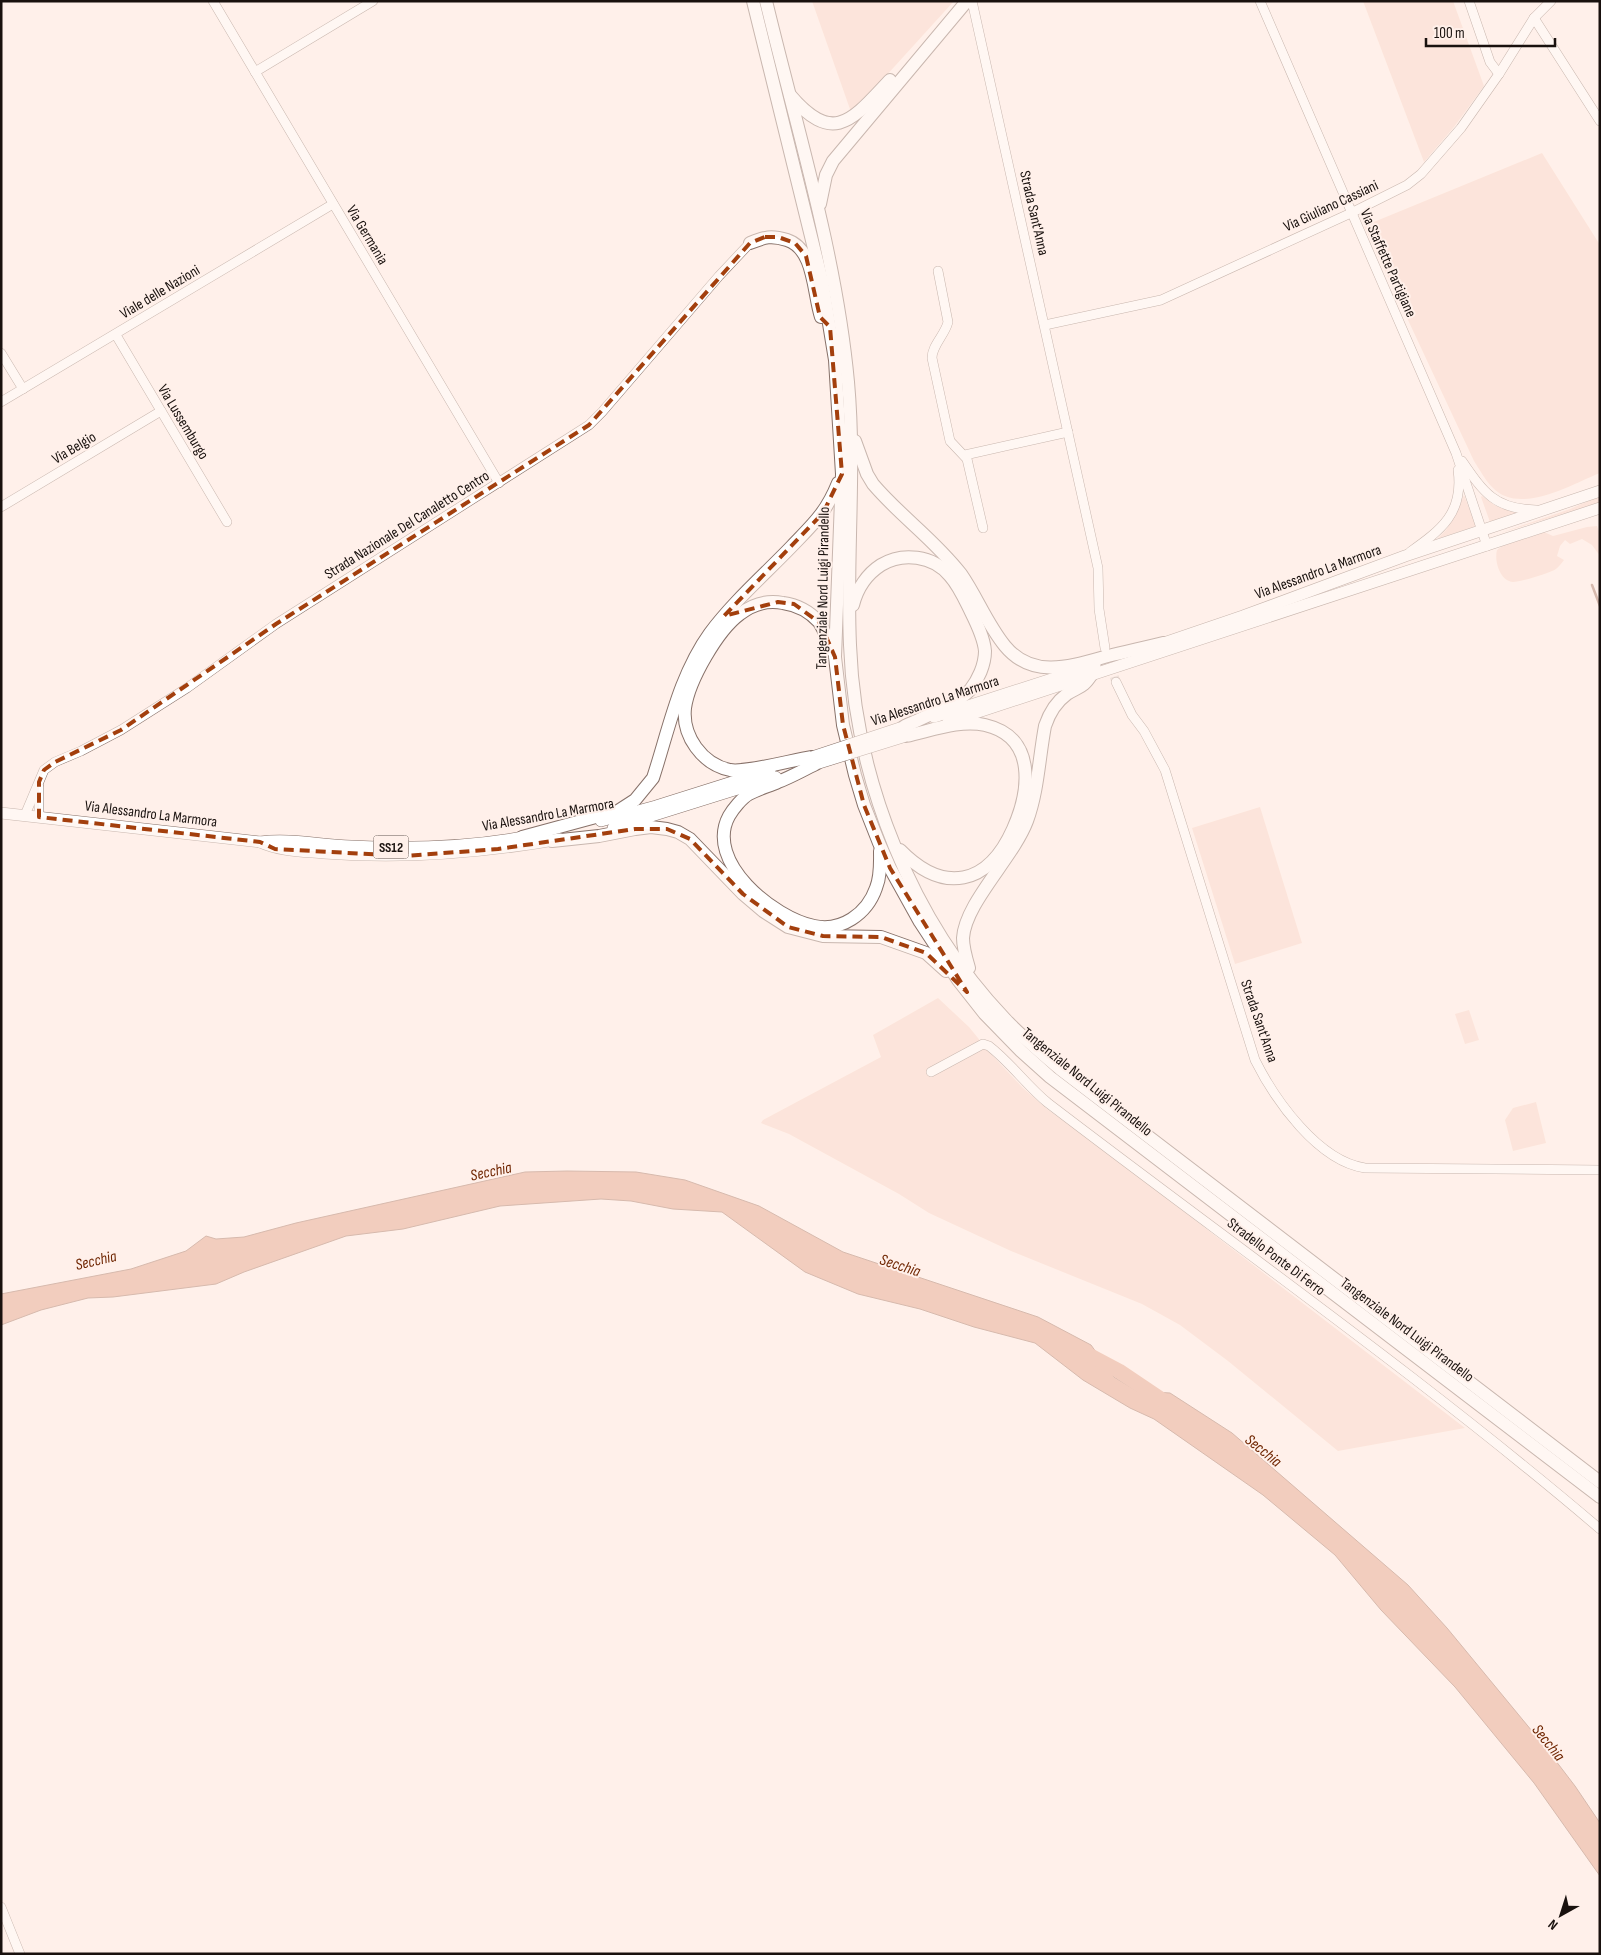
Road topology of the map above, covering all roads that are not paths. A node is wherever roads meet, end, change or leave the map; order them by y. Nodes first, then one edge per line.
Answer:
1 (213, 1) edge
2 (753, 1) edge
3 (766, 1) edge
4 (967, 1) edge
5 (972, 1) edge
6 (1260, 1) edge
7 (1469, 1) edge
8 (1551, 1) edge
9 (370, 2) edge
10 (1534, 18) junction
11 (255, 72) junction
12 (1499, 74) junction
13 (788, 93) junction
14 (1600, 121) edge
15 (333, 204) junction
16 (1351, 213) junction
17 (818, 216) junction
18 (750, 243) joint
19 (938, 271) dead end
20 (1045, 325) junction
21 (830, 327) junction
22 (116, 335) junction
23 (1, 353) edge
24 (23, 389) junction
25 (1, 402) edge
26 (161, 412) junction
27 (852, 432) junction
28 (1068, 432) junction
29 (1456, 453) junction
30 (965, 455) junction
31 (842, 474) junction
32 (499, 483) junction
33 (1600, 491) edge
34 (1, 507) edge
35 (1600, 508) edge
36 (1540, 511) junction
37 (227, 522) dead end
38 (983, 528) dead end
39 (1482, 531) junction
40 (1487, 546) junction
41 (1405, 556) junction
42 (849, 622) junction
43 (1163, 643) junction
44 (1105, 648) tunnel mouth
45 (835, 657) junction
46 (1092, 674) junction
47 (1116, 682) tunnel mouth
48 (905, 732) junction
49 (814, 761) junction
50 (39, 782) junction
51 (1, 813) edge
52 (25, 815) junction
53 (40, 817) junction
54 (522, 837) junction
55 (552, 841) junction
56 (260, 842) junction
57 (879, 843) junction
58 (893, 843) junction
59 (971, 987) junction
60 (931, 1072) dead end
61 (1600, 1170) edge
62 (1600, 1482) edge
63 (1600, 1497) edge
64 (1600, 1529) edge
65 (1, 1907) edge
66 (20, 1954) edge

1 - 11 street, Via Germania
2 - 21 highway, Tangenziale Nord Luigi Pirandello
3 - 13 highway, Tangenziale Nord Luigi Pirandello
4 - 13 highway
4 - 17 highway
5 - 20 street, Strada Sant'Anna
6 - 16 street, Via Staffette Partigiane
7 - 12 street
8 - 10 street, Via Giuliano Cassiani
9 - 11 street
10 - 12 street, Via Giuliano Cassiani
10 - 14 street
11 - 15 street, Via Germania
12 - 16 street, Via Giuliano Cassiani
13 - 17 highway, Tangenziale Nord Luigi Pirandello
15 - 22 street, Viale delle Nazioni
15 - 32 street, Via Germania
16 - 20 street, Via Giuliano Cassiani
16 - 29 street, Via Staffette Partigiane
17 - 27 highway, Tangenziale Nord Luigi Pirandello
18 - 21 highway
18 - 32 street, Strada Nazionale Del Canaletto Centro
19 - 30 street
20 - 28 street, Strada Sant'Anna
21 - 31 highway, Tangenziale Nord Luigi Pirandello
22 - 24 street, Viale delle Nazioni
22 - 26 street, Via Lussemburgo
23 - 24 street
24 - 25 street, Viale delle Nazioni
26 - 34 street, Via Belgio
26 - 37 street, Via Lussemburgo
27 - 42 highway, Tangenziale Nord Luigi Pirandello
27 - 43 highway
28 - 30 street
28 - 44 street, Strada Sant'Anna
29 - 36 street
29 - 39 street, Via Staffette Partigiane
29 - 41 street, Via Staffette Partigiane
30 - 38 street
31 - 45 highway, Tangenziale Nord Luigi Pirandello
31 - 54 highway
32 - 50 street, Strada Nazionale Del Canaletto Centro
33 - 36 main road, Via Alessandro La Marmora
35 - 40 main road, Via Alessandro La Marmora
36 - 39 main road, Via Alessandro La Marmora
39 - 40 street, Via Staffette Partigiane
39 - 41 main road, Via Alessandro La Marmora
40 - 46 main road, Via Alessandro La Marmora
41 - 43 main road, Via Alessandro La Marmora
42 - 48 highway
42 - 58 highway, Tangenziale Nord Luigi Pirandello
43 - 48 main road, Via Alessandro La Marmora
45 - 49 highway
45 - 57 highway, Tangenziale Nord Luigi Pirandello
46 - 48 main road, Via Alessandro La Marmora
46 - 59 highway
47 - 61 street, Strada Sant'Anna
48 - 49 main road, Via Alessandro La Marmora, bridge
48 - 58 highway
49 - 54 main road, Via Alessandro La Marmora
49 - 55 main road, Via Alessandro La Marmora
49 - 57 highway
50 - 52 street, Strada Nazionale Del Canaletto Centro
50 - 53 street
51 - 52 main road, Via Alessandro La Marmora
52 - 53 main road, Via Alessandro La Marmora
53 - 56 main road, Via Alessandro La Marmora / SS12
54 - 56 main road, Via Alessandro La Marmora / SS12
55 - 56 main road, Via Alessandro La Marmora
55 - 59 highway
57 - 59 highway, Tangenziale Nord Luigi Pirandello
58 - 59 highway, Tangenziale Nord Luigi Pirandello
59 - 62 highway, Tangenziale Nord Luigi Pirandello
59 - 63 highway, Tangenziale Nord Luigi Pirandello
60 - 64 street, Stradello Ponte Di Ferro
65 - 66 street

